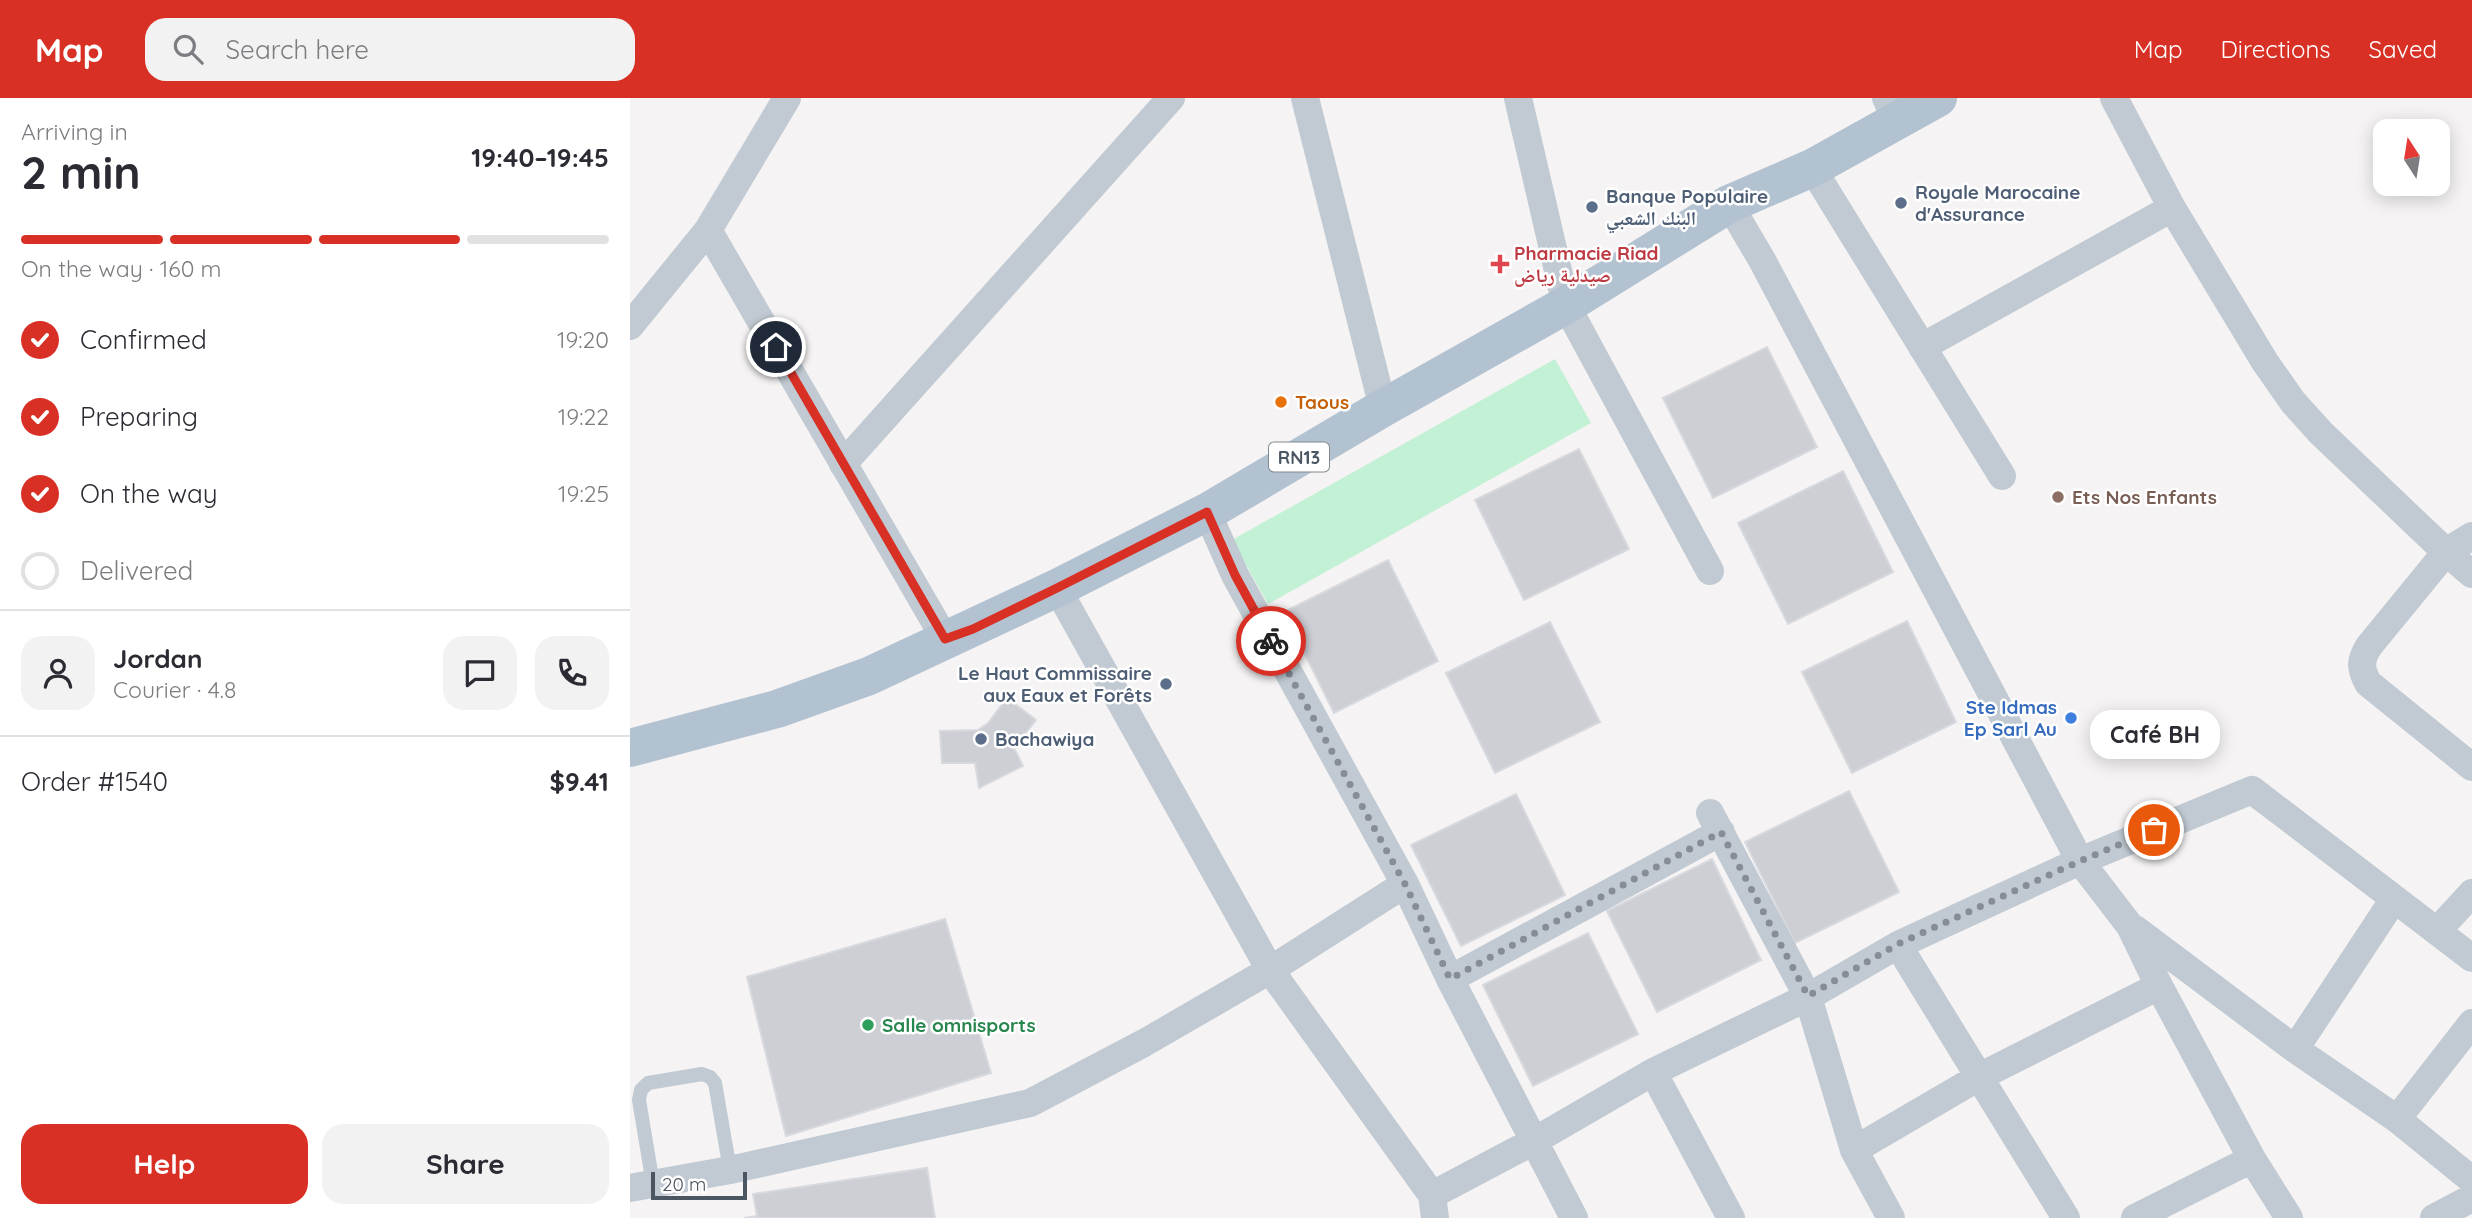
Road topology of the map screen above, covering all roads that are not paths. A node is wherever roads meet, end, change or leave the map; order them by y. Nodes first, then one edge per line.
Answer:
1 (787, 98) edge
2 (1171, 98) edge
3 (1305, 98) edge
4 (1518, 98) edge
5 (1938, 98) edge
6 (2114, 98) edge
7 (1891, 110) edge
8 (1812, 168) junction
9 (1729, 204) junction
10 (2172, 208) junction
11 (708, 230) junction
12 (1566, 305) junction
13 (630, 326) edge
14 (1922, 347) junction
15 (1383, 408) junction
16 (843, 464) junction
17 (2002, 476) dead end
18 (1207, 512) junction
19 (2472, 536) edge
20 (2446, 552) junction
21 (1710, 571) dead end
22 (2472, 573) edge
23 (1057, 588) junction
24 (945, 639) junction
25 (630, 748) edge
26 (2472, 767) edge
27 (2080, 861) junction
28 (1405, 884) junction
29 (2472, 893) edge
30 (2394, 899) junction
31 (2130, 926) junction
32 (2437, 931) junction
33 (1898, 944) junction
34 (2472, 958) edge
35 (1270, 970) junction
36 (1450, 979) junction
37 (2160, 986) junction
38 (1808, 996) junction
39 (2472, 1023) edge
40 (2295, 1049) junction
41 (1653, 1072) junction
42 (1979, 1077) junction
43 (2397, 1119) junction
44 (1534, 1141) junction
45 (1854, 1150) junction
46 (2252, 1159) junction
47 (730, 1170) junction
48 (2472, 1180) edge
49 (641, 1186) edge
50 (2472, 1198) edge
51 (1433, 1207) edge
52 (1574, 1218) edge
53 (1731, 1218) edge
54 (1891, 1218) edge
55 (2066, 1218) edge
56 (2135, 1218) edge
57 (2289, 1218) edge
58 (2434, 1218) edge

1 - 11 street
2 - 16 street
3 - 15 street
4 - 12 street
5 - 7 main road, RN13
6 - 10 street
7 - 8 main road, RN13
8 - 9 main road, RN13
8 - 14 street
9 - 12 main road, RN13
9 - 27 street
10 - 14 street
10 - 20 street
11 - 13 street
11 - 16 street
12 - 15 main road, RN13
12 - 21 street
14 - 17 street
15 - 18 main road, RN13
16 - 24 street
18 - 23 main road, RN13
18 - 28 street
19 - 20 street
20 - 22 street
20 - 26 street
23 - 24 main road, RN13
23 - 35 street
24 - 25 main road, RN13
27 - 30 street
27 - 31 street
27 - 33 street
28 - 35 street
28 - 36 street
29 - 32 street
30 - 32 street
30 - 40 street
31 - 37 street
31 - 40 street
32 - 34 street
33 - 38 street
33 - 42 street
35 - 47 street
35 - 51 street
36 - 38 street
36 - 44 street
37 - 42 street
37 - 46 street
38 - 41 street
38 - 45 street
39 - 43 street
40 - 43 street
41 - 44 street
41 - 53 street
42 - 45 street
42 - 55 street
43 - 48 street
44 - 51 street
44 - 52 street
45 - 54 street
46 - 56 street
46 - 57 street
47 - 49 street
47 - 49 lane
50 - 58 street

